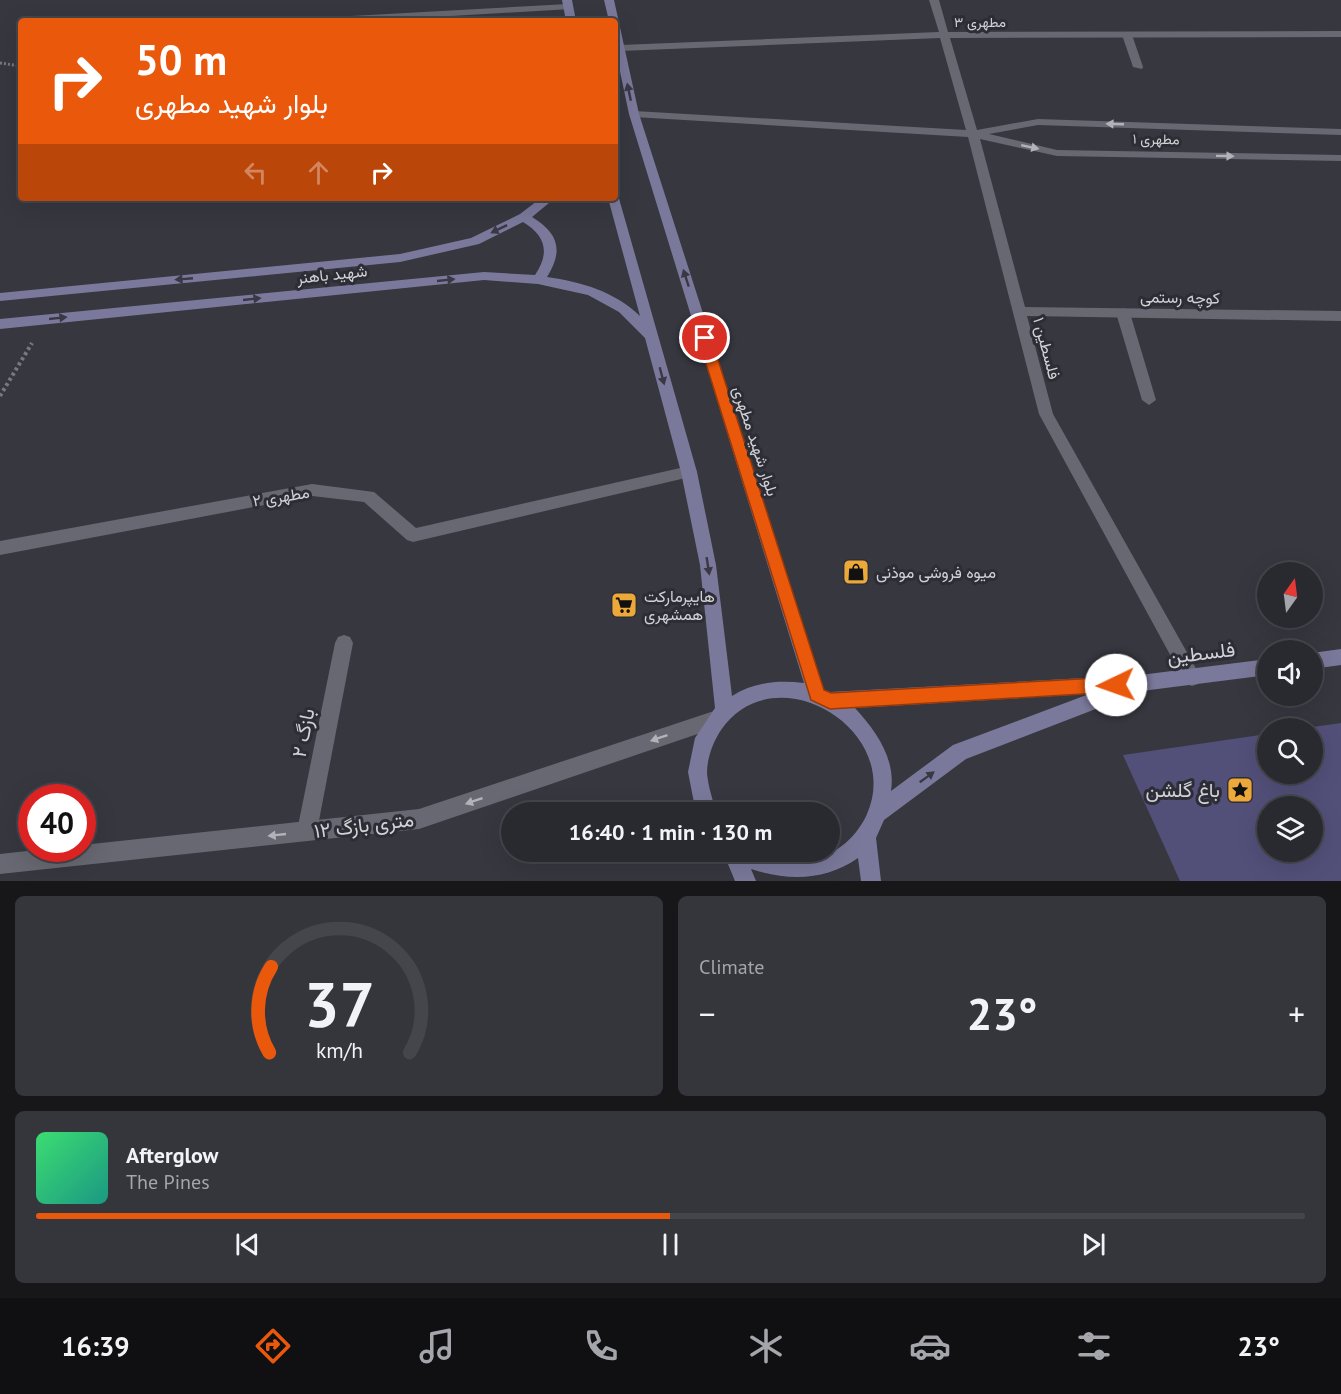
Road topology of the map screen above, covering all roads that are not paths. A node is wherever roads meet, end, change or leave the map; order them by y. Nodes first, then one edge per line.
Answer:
1 (609, 0) edge
2 (934, 0) edge
3 (567, 3) edge
4 (357, 18) edge
5 (570, 18) edge
6 (614, 18) edge
7 (1341, 34) edge
8 (945, 35) junction
9 (1127, 35) junction
10 (618, 38) edge
11 (620, 48) junction
12 (1138, 67) dead end
13 (634, 114) junction
14 (1341, 132) edge
15 (973, 134) junction
16 (1341, 158) edge
17 (545, 201) edge
18 (615, 201) edge
19 (524, 217) junction
20 (539, 279) junction
21 (0, 297) edge
22 (1019, 311) junction
23 (1123, 313) junction
24 (1341, 316) edge
25 (0, 324) edge
26 (651, 335) junction
27 (1149, 400) dead end
28 (689, 472) junction
29 (0, 548) edge
30 (344, 643) dead end
31 (1341, 657) edge
32 (1323, 659) edge
33 (1257, 669) edge
34 (1192, 678) junction
35 (1140, 683) junction
36 (824, 698) junction
37 (719, 715) junction
38 (702, 802) edge
39 (880, 812) junction
40 (308, 831) junction
41 (866, 837) junction
42 (840, 859) edge
43 (737, 862) edge
44 (756, 862) edge
45 (833, 862) edge
46 (0, 864) edge
47 (746, 881) edge
48 (871, 881) edge

1 - 6 main road, بلوار شهید مطهری
2 - 8 street, فلسطین ۱
3 - 4 street
3 - 5 main road
7 - 9 street, مطهری ۳
8 - 9 street, مطهری ۳
8 - 11 street, مطهری ۳
8 - 15 street, فلسطین ۱
9 - 12 street
10 - 11 main road, بلوار شهید مطهری
13 -> 11 main road, بلوار شهید مطهری
13 - 15 street, مطهری ۱
36 -> 13 main road, بلوار شهید مطهری
14 -> 15 street, مطهری ۱
15 -> 16 street, مطهری ۱
15 - 22 street, فلسطین ۱
17 - 19 main road, شهید باهنر
18 - 26 main road
19 - 20 main road
19 -> 21 main road, شهید باهنر
25 -> 20 main road, شهید باهنر
20 - 26 main road, شهید باهنر
22 - 23 street, کوچه رستمی
22 - 34 street, فلسطین ۱
23 - 24 street, کوچه رستمی
23 - 27 street
26 -> 28 main road
28 - 29 street, مطهری ۲
28 -> 37 main road
30 - 40 street, بازگ ۲
31 - 32 main road
33 - 34 main road, فلسطین
34 - 35 main road, فلسطین
35 - 36 main road
39 -> 35 main road
36 - 37 main road
36 - 39 main road
37 - 38 main road
37 -> 40 street, ۱۲ متری بازگ
39 - 41 main road
40 -> 46 street, ۱۲ متری بازگ
41 - 42 main road
41 - 48 main road
43 - 47 main road
44 - 45 main road

